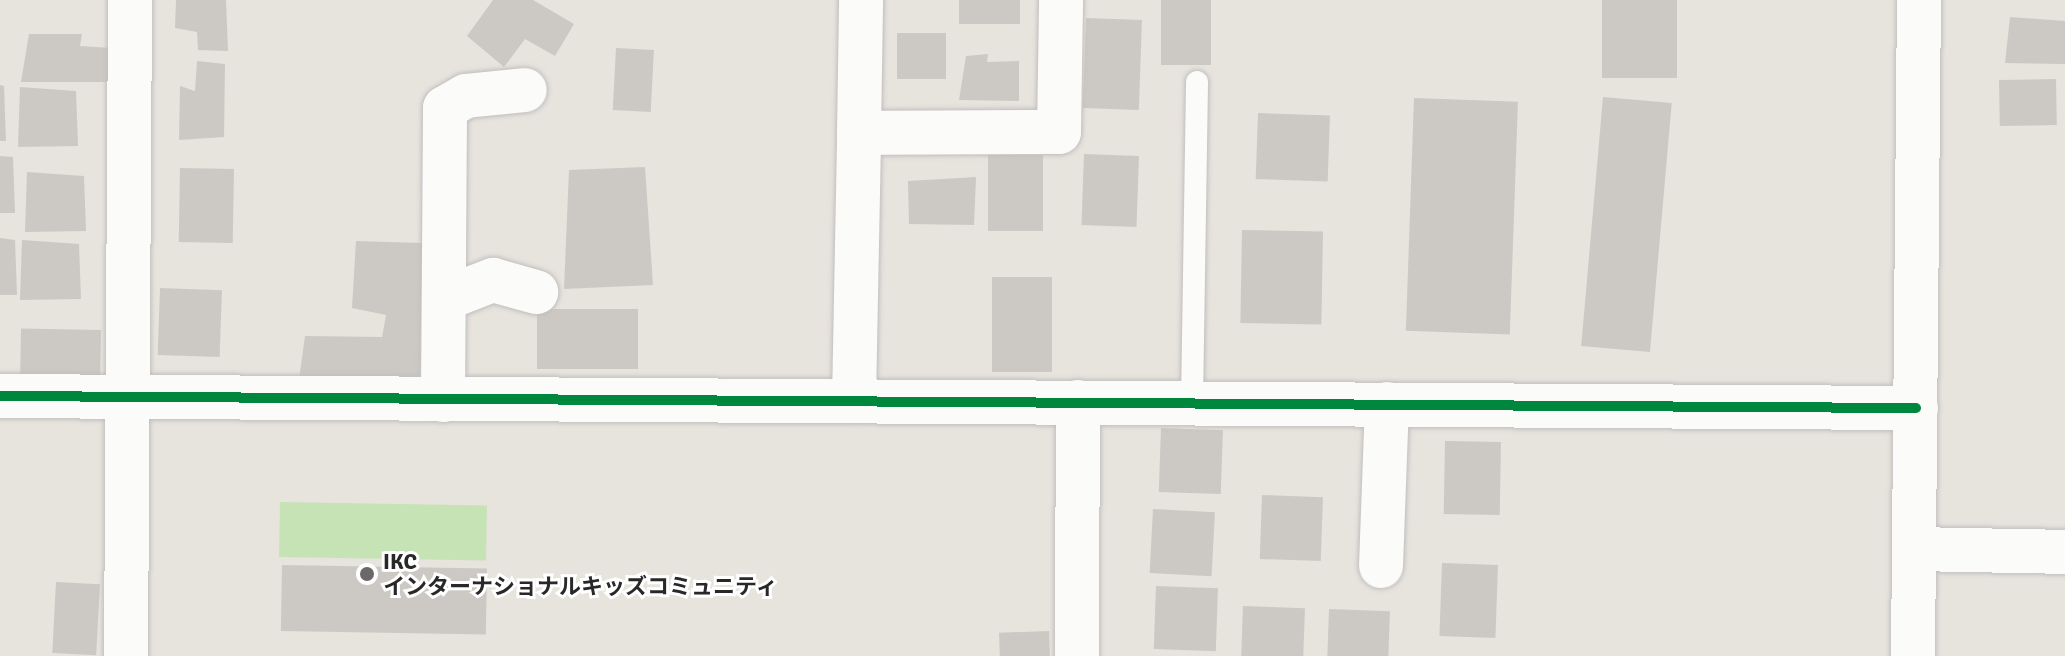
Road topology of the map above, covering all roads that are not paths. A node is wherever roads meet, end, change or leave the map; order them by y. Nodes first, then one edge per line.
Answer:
1 (130, 0) edge
2 (861, 0) edge
3 (1061, 0) edge
4 (1919, 0) edge
5 (1197, 82) dead end
6 (525, 90) dead end
7 (859, 133) junction
8 (536, 292) dead end
9 (444, 299) junction
10 (0, 396) edge
11 (124, 396) junction
12 (443, 400) junction
13 (854, 401) junction
14 (1078, 402) junction
15 (1192, 402) junction
16 (1387, 404) junction
17 (1916, 408) junction
18 (1914, 549) junction
19 (2065, 552) edge
20 (1381, 566) dead end
21 (126, 656) edge
22 (1077, 656) edge
23 (1913, 656) edge

1 - 11 street
2 - 7 street
3 - 7 street
4 - 17 street
5 - 15 lane
6 - 9 street
7 - 13 street
8 - 9 street
9 - 12 street
10 - 11 street
11 - 12 street
11 - 21 street
12 - 13 street
13 - 14 street
14 - 15 street
14 - 22 street
15 - 16 street
16 - 17 street
16 - 20 street
17 - 18 street
18 - 19 street
18 - 23 street

